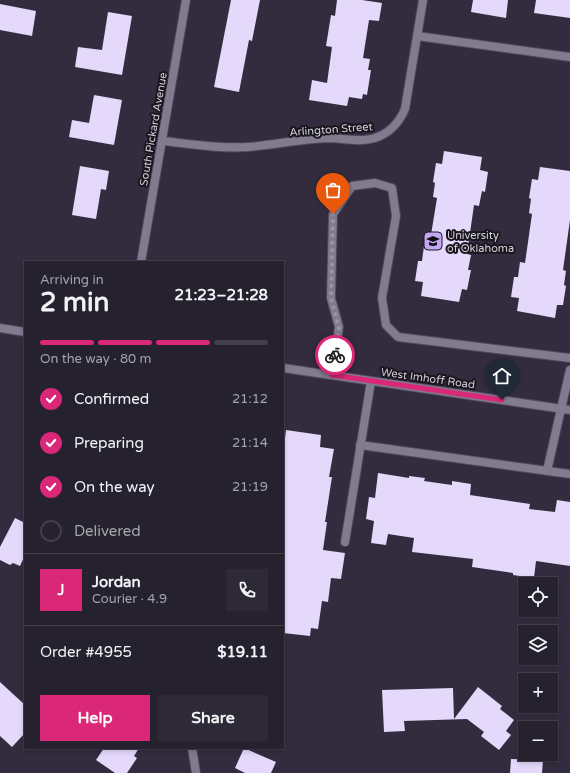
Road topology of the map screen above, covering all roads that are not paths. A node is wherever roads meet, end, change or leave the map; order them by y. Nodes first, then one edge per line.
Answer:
1 (186, 0) edge
2 (424, 0) edge
3 (418, 36) junction
4 (570, 57) edge
5 (163, 141) junction
6 (141, 261) edge
7 (0, 328) edge
8 (24, 332) edge
9 (570, 358) edge
10 (284, 368) edge
11 (570, 370) edge
12 (332, 375) junction
13 (371, 381) junction
14 (561, 409) junction
15 (570, 410) edge
16 (360, 445) junction
17 (547, 472) junction
18 (570, 474) edge
19 (345, 542) dead end
20 (192, 749) edge
21 (196, 773) edge

1 - 5 street, South Pickard Avenue
2 - 3 street, Arlington Street
3 - 4 street
3 - 5 street, Arlington Street
5 - 6 street, South Pickard Avenue
7 - 8 street
9 - 12 street
10 - 12 street, West Imhoff Road
11 - 14 street
12 - 13 street, West Imhoff Road
13 - 14 street, West Imhoff Road
13 - 16 street
14 - 15 street, West Imhoff Road
14 - 17 street
16 - 17 street
16 - 19 street
17 - 18 street
20 - 21 street

